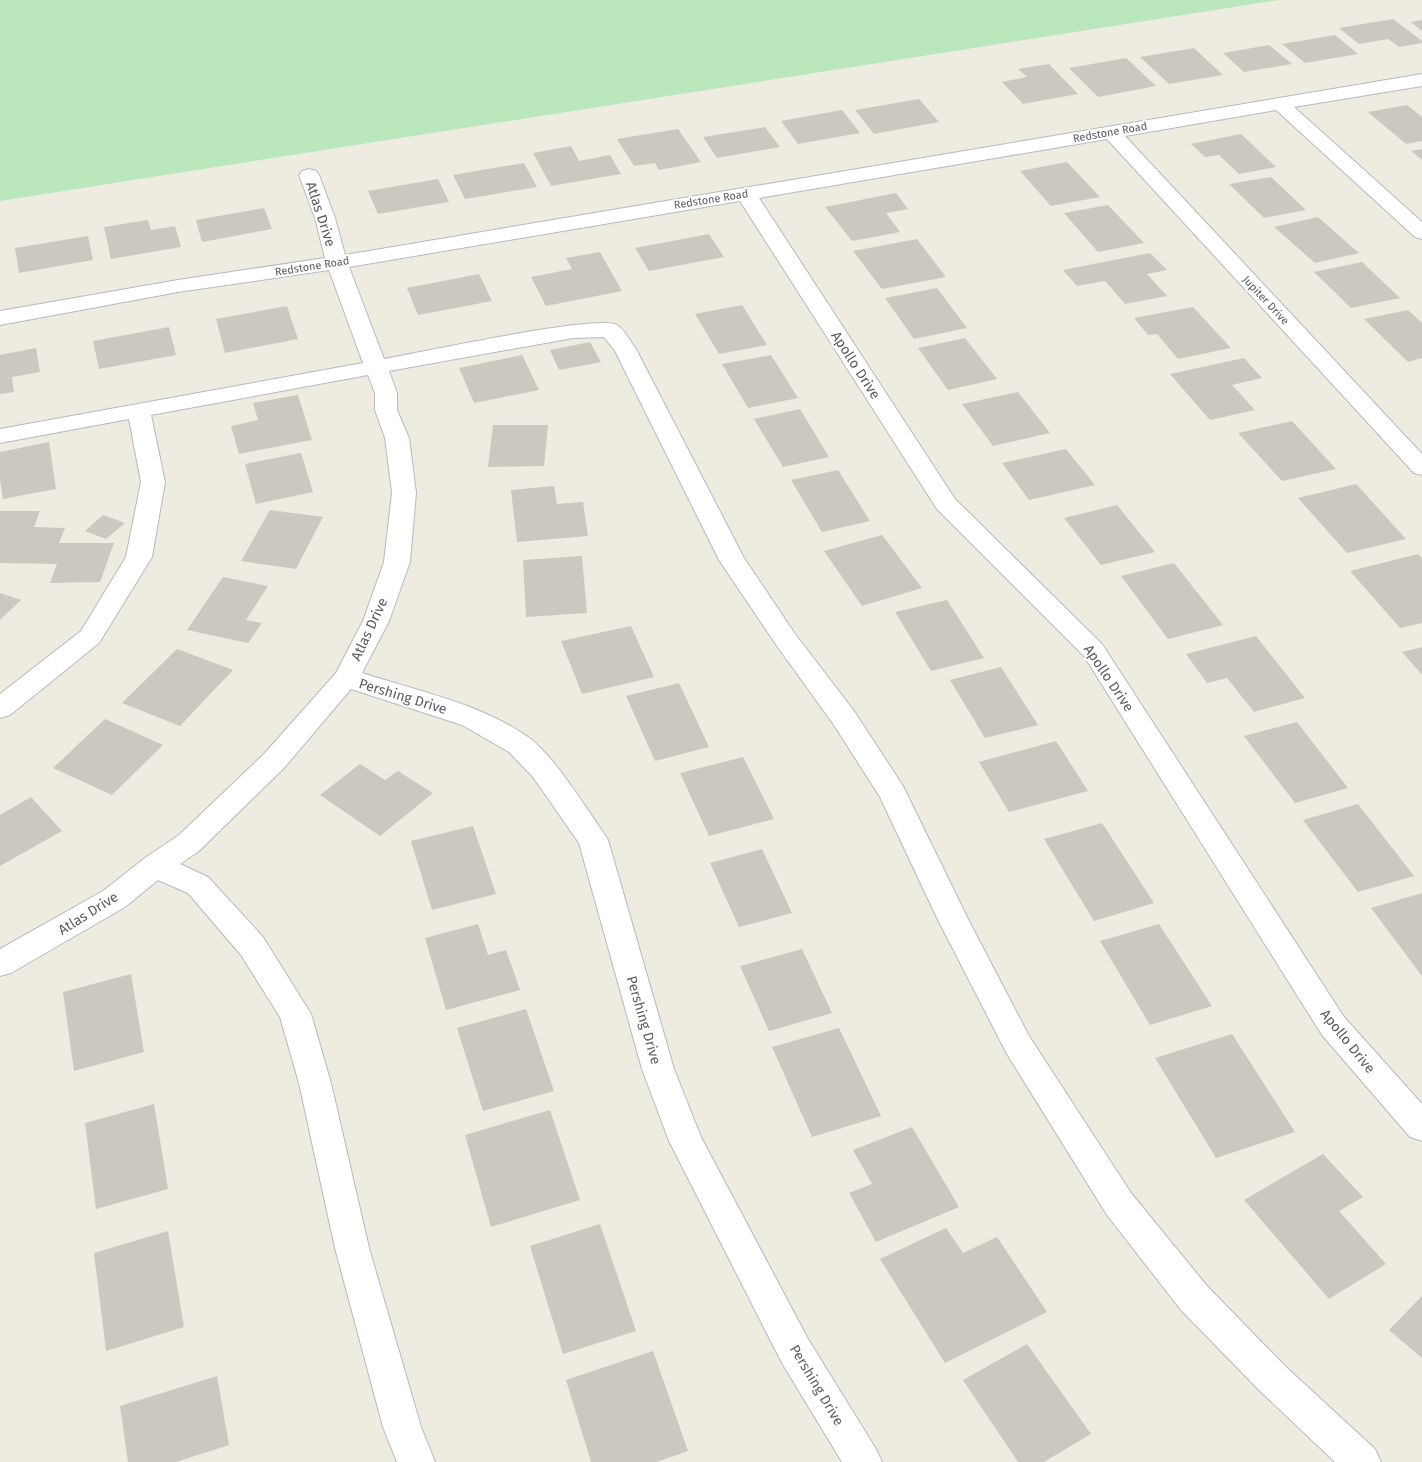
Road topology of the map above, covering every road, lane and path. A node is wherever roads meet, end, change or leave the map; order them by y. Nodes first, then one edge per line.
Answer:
1 (1422, 80) edge
2 (1280, 104) junction
3 (1111, 132) junction
4 (308, 175) dead end
5 (746, 194) junction
6 (1422, 233) edge
7 (337, 263) junction
8 (0, 318) edge
9 (376, 367) junction
10 (139, 411) junction
11 (0, 436) edge
12 (1422, 468) edge
13 (346, 678) junction
14 (0, 708) edge
15 (154, 866) junction
16 (0, 964) edge
17 (1422, 1127) edge
18 (416, 1462) edge
19 (863, 1462) edge
20 (1362, 1462) edge

1 - 2 street, Redstone Road
2 - 3 street, Redstone Road
2 - 6 street
3 - 5 street, Redstone Road
3 - 12 street, Jupiter Drive
4 - 7 street, Atlas Drive
5 - 7 street, Redstone Road
5 - 17 street, Apollo Drive
7 - 8 street, Redstone Road
7 - 9 street, Atlas Drive
9 - 10 street
9 - 13 street, Atlas Drive
9 - 20 street
10 - 11 street
10 - 14 street
13 - 15 street, Atlas Drive
13 - 19 street, Pershing Drive
15 - 16 street, Atlas Drive
15 - 18 street

